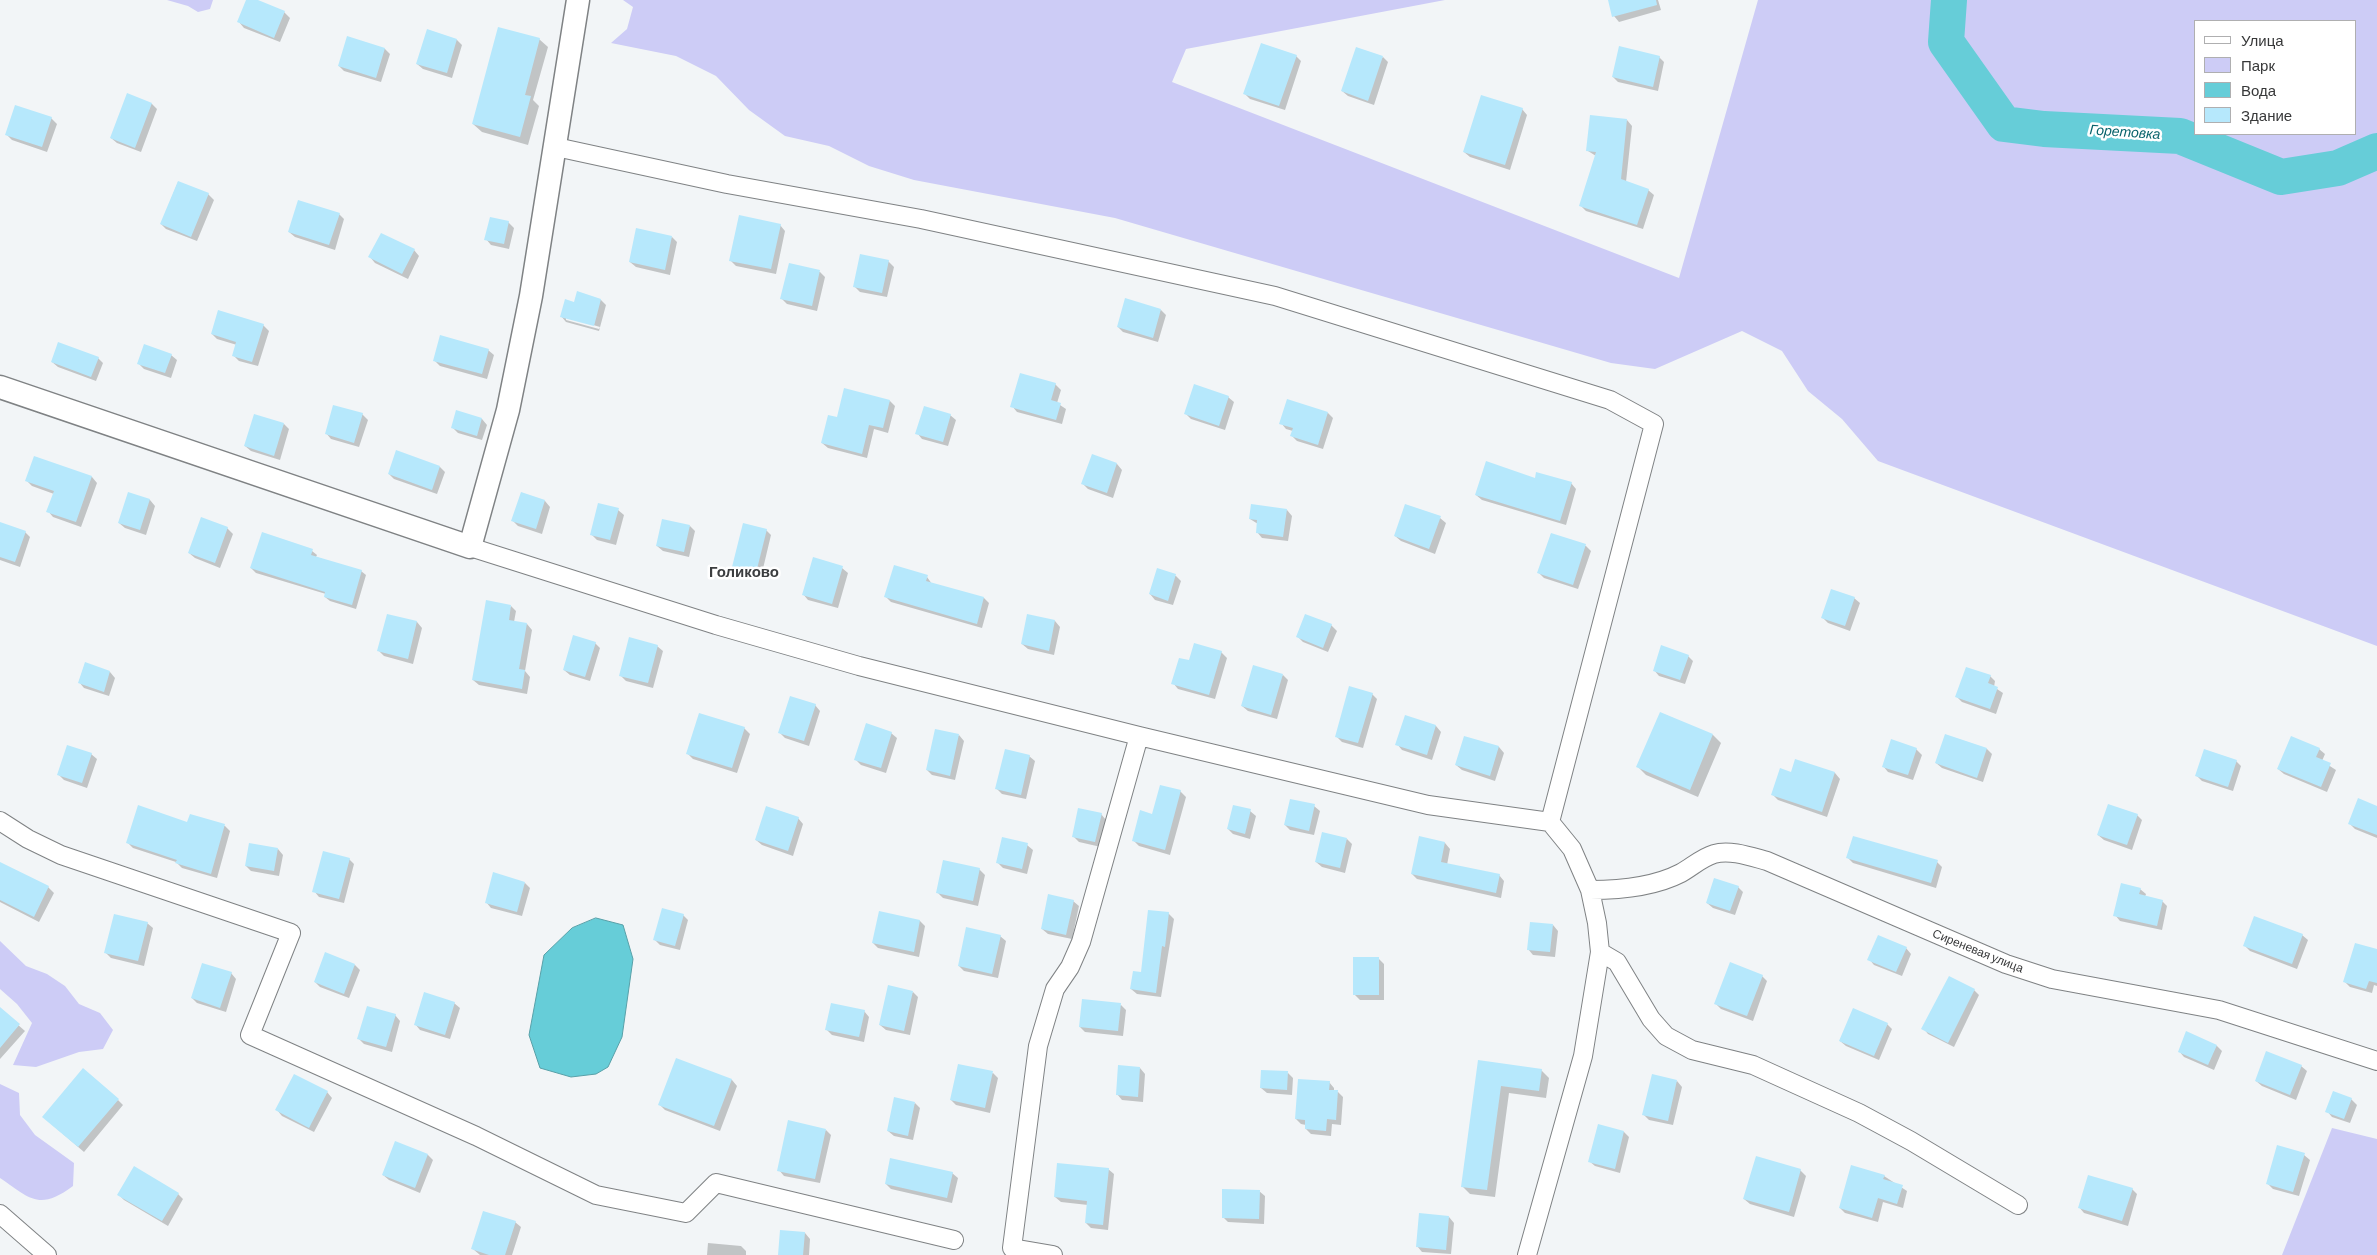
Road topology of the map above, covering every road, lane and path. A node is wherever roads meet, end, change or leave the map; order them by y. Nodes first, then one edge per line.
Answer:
1 (578, 0) edge
2 (556, 147) junction
3 (0, 387) edge
4 (470, 548) junction
5 (1139, 736) junction
6 (0, 821) edge
7 (1550, 822) junction
8 (1590, 890) junction
9 (1600, 952) junction
10 (2377, 1061) edge
11 (2018, 1205) dead end
12 (0, 1214) edge
13 (954, 1240) dead end
14 (48, 1255) edge
15 (1053, 1255) edge
16 (1527, 1255) edge

1 - 2 street
2 - 4 street
2 - 7 street
3 - 4 street
4 - 5 street
5 - 7 street
5 - 15 street
6 - 13 street
7 - 8 street
8 - 9 street
8 - 10 street, Сиреневая улица
9 - 11 street
9 - 16 street
12 - 14 street

